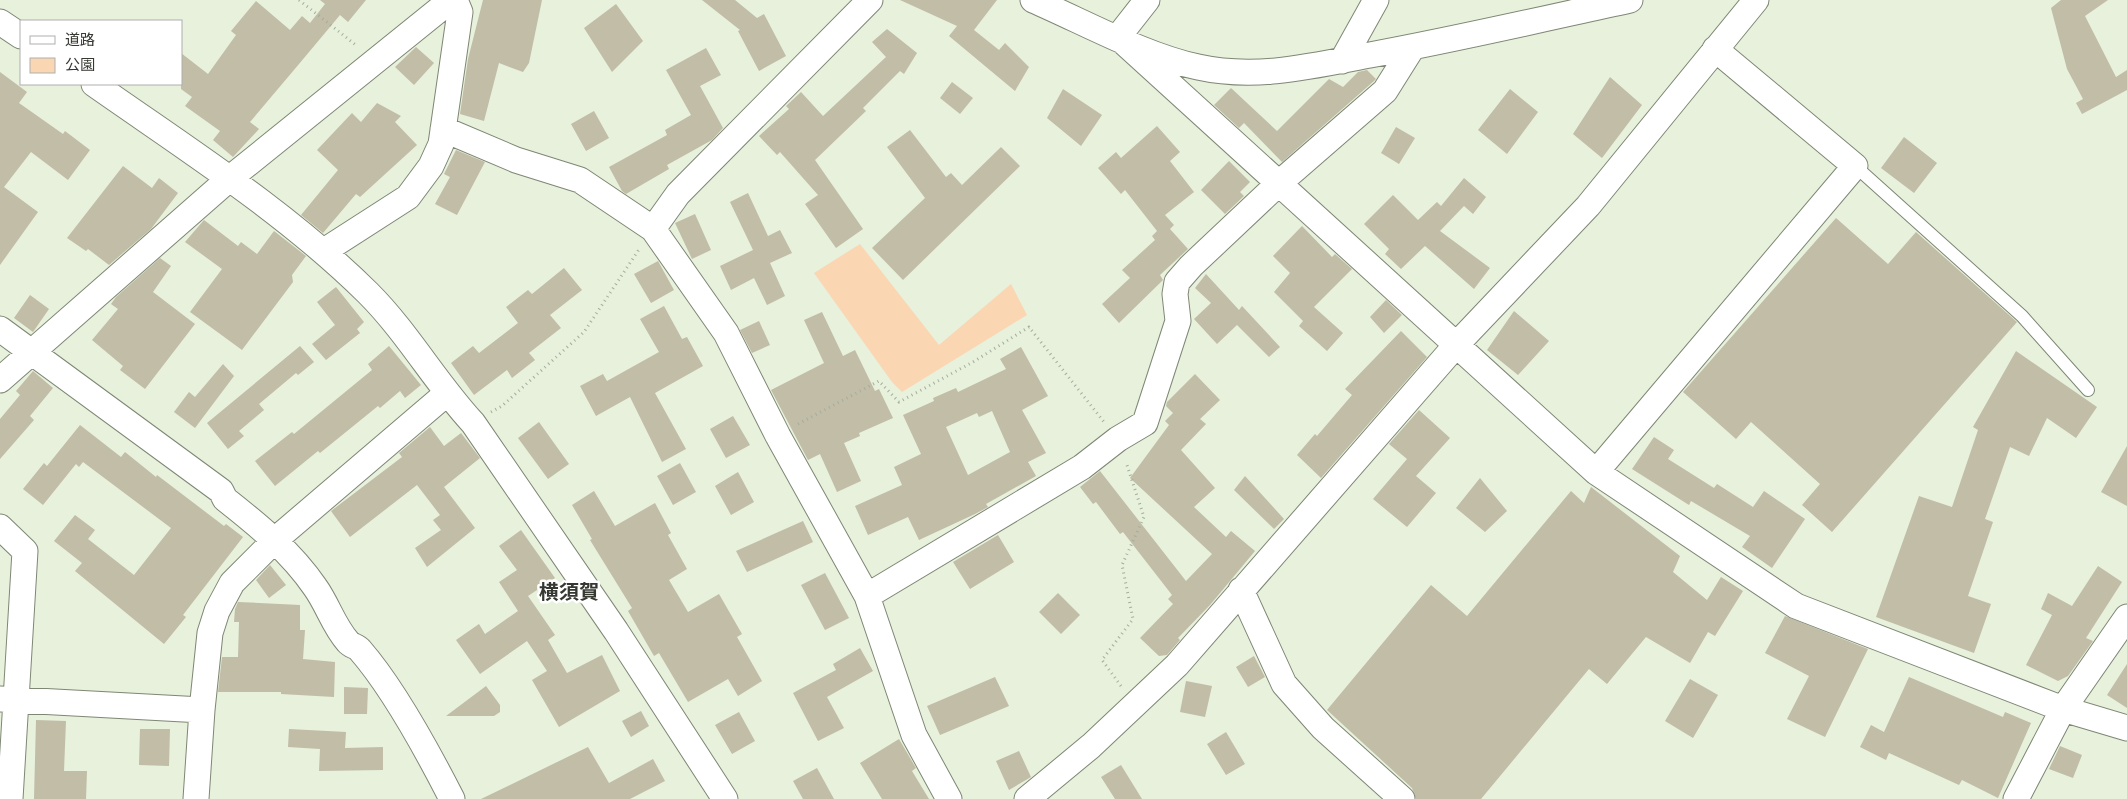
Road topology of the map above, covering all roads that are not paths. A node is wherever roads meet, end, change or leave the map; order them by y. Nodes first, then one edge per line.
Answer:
1 (451, 0) edge
2 (455, 0) edge
3 (870, 0) edge
4 (1033, 0) edge
5 (1147, 0) edge
6 (1376, 0) edge
7 (1630, 0) edge
8 (1756, 0) edge
9 (0, 22) edge
10 (20, 35) edge
11 (1118, 37) junction
12 (1412, 48) junction
13 (1714, 49) junction
14 (1342, 60) junction
15 (95, 85) edge
16 (443, 129) junction
17 (1855, 166) junction
18 (229, 179) junction
19 (1278, 184) junction
20 (653, 229) junction
21 (324, 251) junction
22 (0, 329) edge
23 (1457, 344) junction
24 (30, 352) junction
25 (0, 380) edge
26 (2088, 390) dead end
27 (446, 394) junction
28 (1596, 472) junction
29 (0, 527) edge
30 (274, 540) junction
31 (1241, 590) junction
32 (867, 596) junction
33 (2127, 617) edge
34 (9, 699) edge
35 (2063, 709) junction
36 (202, 710) junction
37 (2127, 728) edge
38 (10, 799) edge
39 (196, 799) edge
40 (452, 799) edge
41 (725, 799) edge
42 (949, 799) edge
43 (1027, 799) edge
44 (1402, 799) edge
45 (2016, 799) edge

1 - 18 street
2 - 16 street
3 - 20 street
4 - 11 street
5 - 11 street
6 - 14 street
7 - 12 street
8 - 13 street
9 - 10 street
11 - 14 street
11 - 19 street
12 - 14 street
12 - 19 street
13 - 17 street
13 - 23 street
15 - 18 street
16 - 20 street
16 - 21 street
17 - 26 lane
17 - 28 street
18 - 21 street
18 - 24 street
19 - 23 street
19 - 32 street
20 - 32 street
21 - 27 street
22 - 24 street
23 - 28 street
23 - 31 street
24 - 25 street
24 - 30 street
27 - 30 street
27 - 41 street
28 - 35 street
29 - 34 street
30 - 36 street
30 - 40 street
31 - 43 street
31 - 44 street
32 - 42 street
33 - 35 street
34 - 36 street
34 - 38 street
35 - 37 street
35 - 45 street
36 - 39 street

